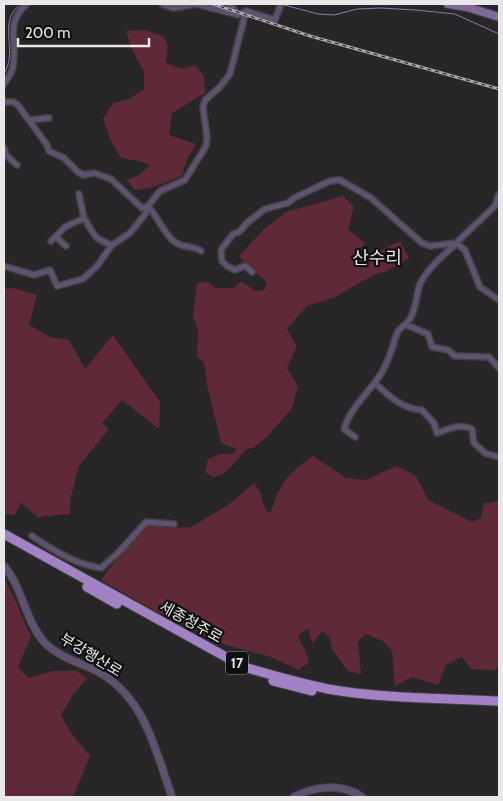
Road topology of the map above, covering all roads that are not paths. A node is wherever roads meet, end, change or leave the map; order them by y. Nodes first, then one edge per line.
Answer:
1 (27, 4) edge
2 (162, 4) edge
3 (230, 4) edge
4 (281, 4) edge
5 (448, 4) edge
6 (246, 11) junction
7 (238, 16) junction
8 (499, 17) edge
9 (4, 84) edge
10 (4, 102) edge
11 (49, 118) dead end
12 (29, 120) junction
13 (4, 148) edge
14 (17, 165) dead end
15 (79, 194) dead end
16 (499, 194) edge
17 (148, 206) junction
18 (84, 218) junction
19 (56, 237) junction
20 (51, 241) dead end
21 (456, 243) junction
22 (112, 245) junction
23 (66, 246) dead end
24 (201, 252) dead end
25 (4, 266) edge
26 (252, 272) dead end
27 (499, 300) edge
28 (407, 325) junction
29 (499, 368) edge
30 (375, 383) junction
31 (355, 437) dead end
32 (499, 456) edge
33 (174, 524) dead end
34 (4, 534) edge
35 (32, 536) dead end
36 (4, 540) edge
37 (4, 566) edge
38 (499, 701) edge
39 (499, 706) edge
40 (343, 789) junction
41 (172, 797) edge
42 (294, 797) edge
43 (344, 797) edge
44 (362, 797) edge

1 - 9 street
2 - 7 street
3 - 7 street
4 - 6 street
5 - 8 main road
6 - 7 street
6 - 17 street
10 - 12 street
11 - 12 street
12 - 17 street
13 - 14 street
15 - 18 street
16 - 21 street
17 - 22 street
17 - 24 street
18 - 19 street
18 - 22 street
19 - 20 street
19 - 23 street
21 - 26 street
21 - 27 street
21 - 28 street
22 - 25 street
28 - 29 street
28 - 30 street
30 - 31 street
30 - 32 street
33 - 35 street
34 - 38 highway, 세종청주로 / 17
36 - 39 highway, 세종청주로 / 17
37 - 41 street, 부강행산로
40 - 42 street
40 - 43 street
40 - 44 street

